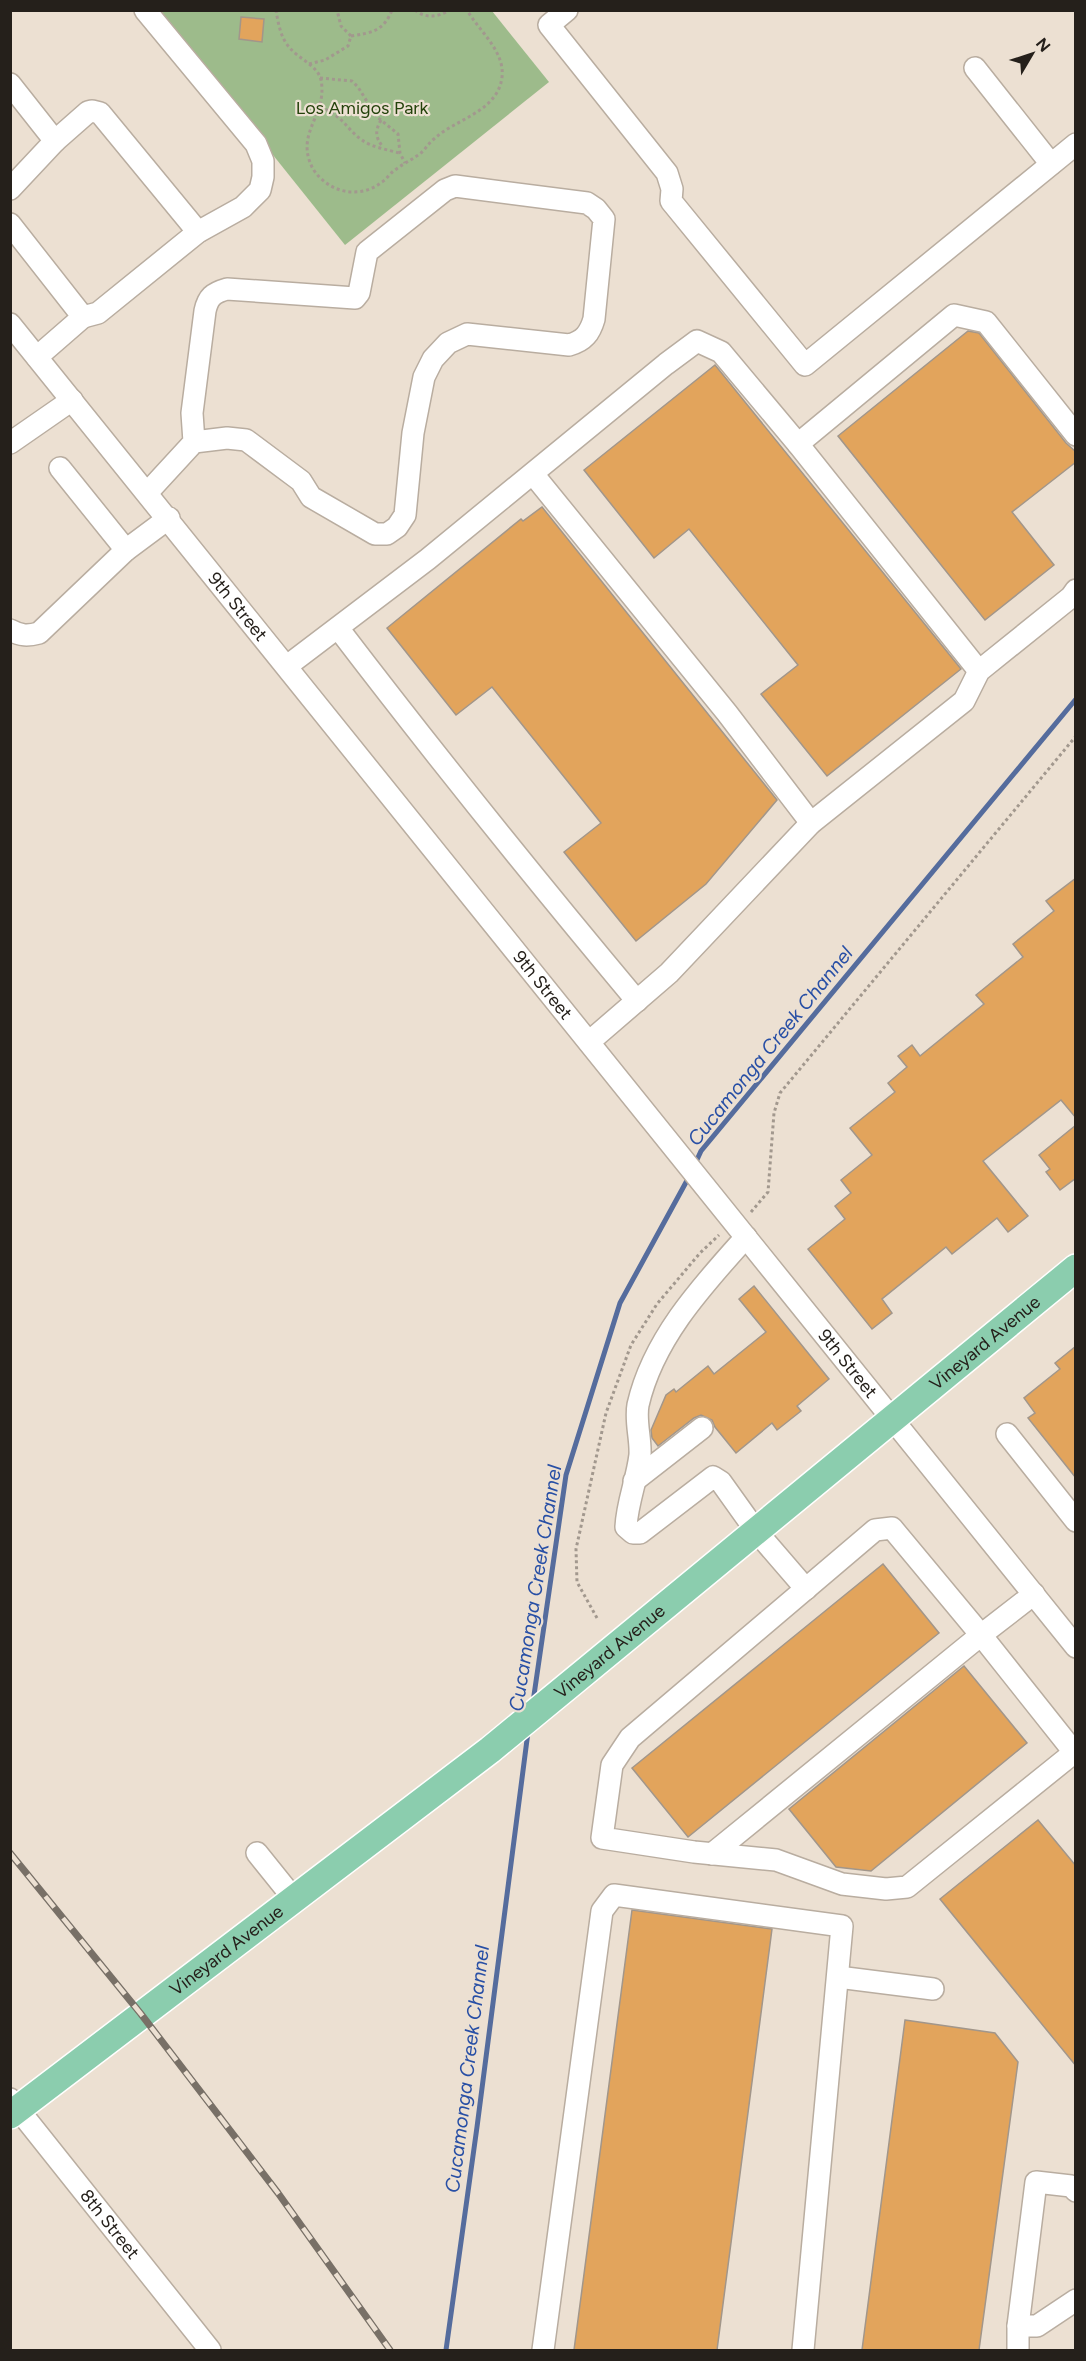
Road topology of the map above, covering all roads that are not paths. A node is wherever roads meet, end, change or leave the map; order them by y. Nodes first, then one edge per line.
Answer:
1 (145, 10) edge
2 (567, 10) edge
3 (975, 68) dead end
4 (10, 84) edge
5 (55, 141) junction
6 (1076, 144) edge
7 (1051, 164) junction
8 (10, 189) edge
9 (10, 224) edge
10 (198, 232) junction
11 (83, 317) junction
12 (10, 324) edge
13 (38, 357) junction
14 (72, 400) junction
15 (1076, 435) edge
16 (194, 441) junction
17 (10, 443) edge
18 (798, 444) junction
19 (60, 468) dead end
20 (533, 474) junction
21 (148, 492) junction
22 (169, 519) junction
23 (126, 550) junction
24 (1076, 590) edge
25 (338, 628) junction
26 (10, 630) edge
27 (287, 666) junction
28 (979, 671) junction
29 (811, 823) junction
30 (637, 1001) junction
31 (589, 1042) junction
32 (746, 1237) junction
33 (1076, 1268) edge
34 (892, 1417) junction
35 (702, 1428) dead end
36 (1007, 1434) dead end
37 (634, 1482) junction
38 (1076, 1521) edge
39 (756, 1531) junction
40 (806, 1589) junction
41 (1034, 1594) junction
42 (981, 1635) junction
43 (1076, 1647) edge
44 (1075, 1751) edge
45 (257, 1853) dead end
46 (712, 1854) junction
47 (294, 1899) junction
48 (838, 1977) junction
49 (933, 1989) dead end
50 (13, 2108) edge
51 (1076, 2191) edge
52 (1076, 2300) edge
53 (1018, 2326) junction
54 (210, 2350) edge
55 (543, 2350) edge
56 (803, 2350) edge
57 (1018, 2350) edge

1 - 10 street
2 - 7 street
3 - 7 street
4 - 5 street
5 - 8 street
5 - 10 street
6 - 7 street
9 - 11 street
10 - 11 street
11 - 13 street
12 - 13 street, 9th Street
13 - 14 street, 9th Street
14 - 17 street
14 - 21 street, 9th Street
15 - 18 street
16 - 16 street
16 - 21 street
18 - 20 street
18 - 28 street
19 - 23 street
20 - 25 street
20 - 29 street
21 - 22 street, 9th Street
22 - 23 street
22 - 27 street, 9th Street
23 - 26 street
24 - 28 street
25 - 27 street
25 - 30 street
27 - 31 street, 9th Street
28 - 29 street
29 - 30 street
30 - 31 street
31 - 32 street, 9th Street
32 - 34 street, 9th Street
32 - 37 street
33 - 34 main road, Vineyard Avenue
34 - 39 main road, Vineyard Avenue
34 - 41 street, 9th Street
35 - 37 street
36 - 38 street
37 - 39 street
39 - 40 street
39 - 47 main road, Vineyard Avenue
40 - 42 street
40 - 46 street
41 - 42 street
41 - 43 street, 9th Street
42 - 44 street
42 - 46 street
44 - 46 street
45 - 47 street
47 - 50 main road, Vineyard Avenue
48 - 49 street
48 - 55 street
48 - 56 street
50 - 54 street, 8th Street
51 - 53 street
52 - 53 street
53 - 57 street

